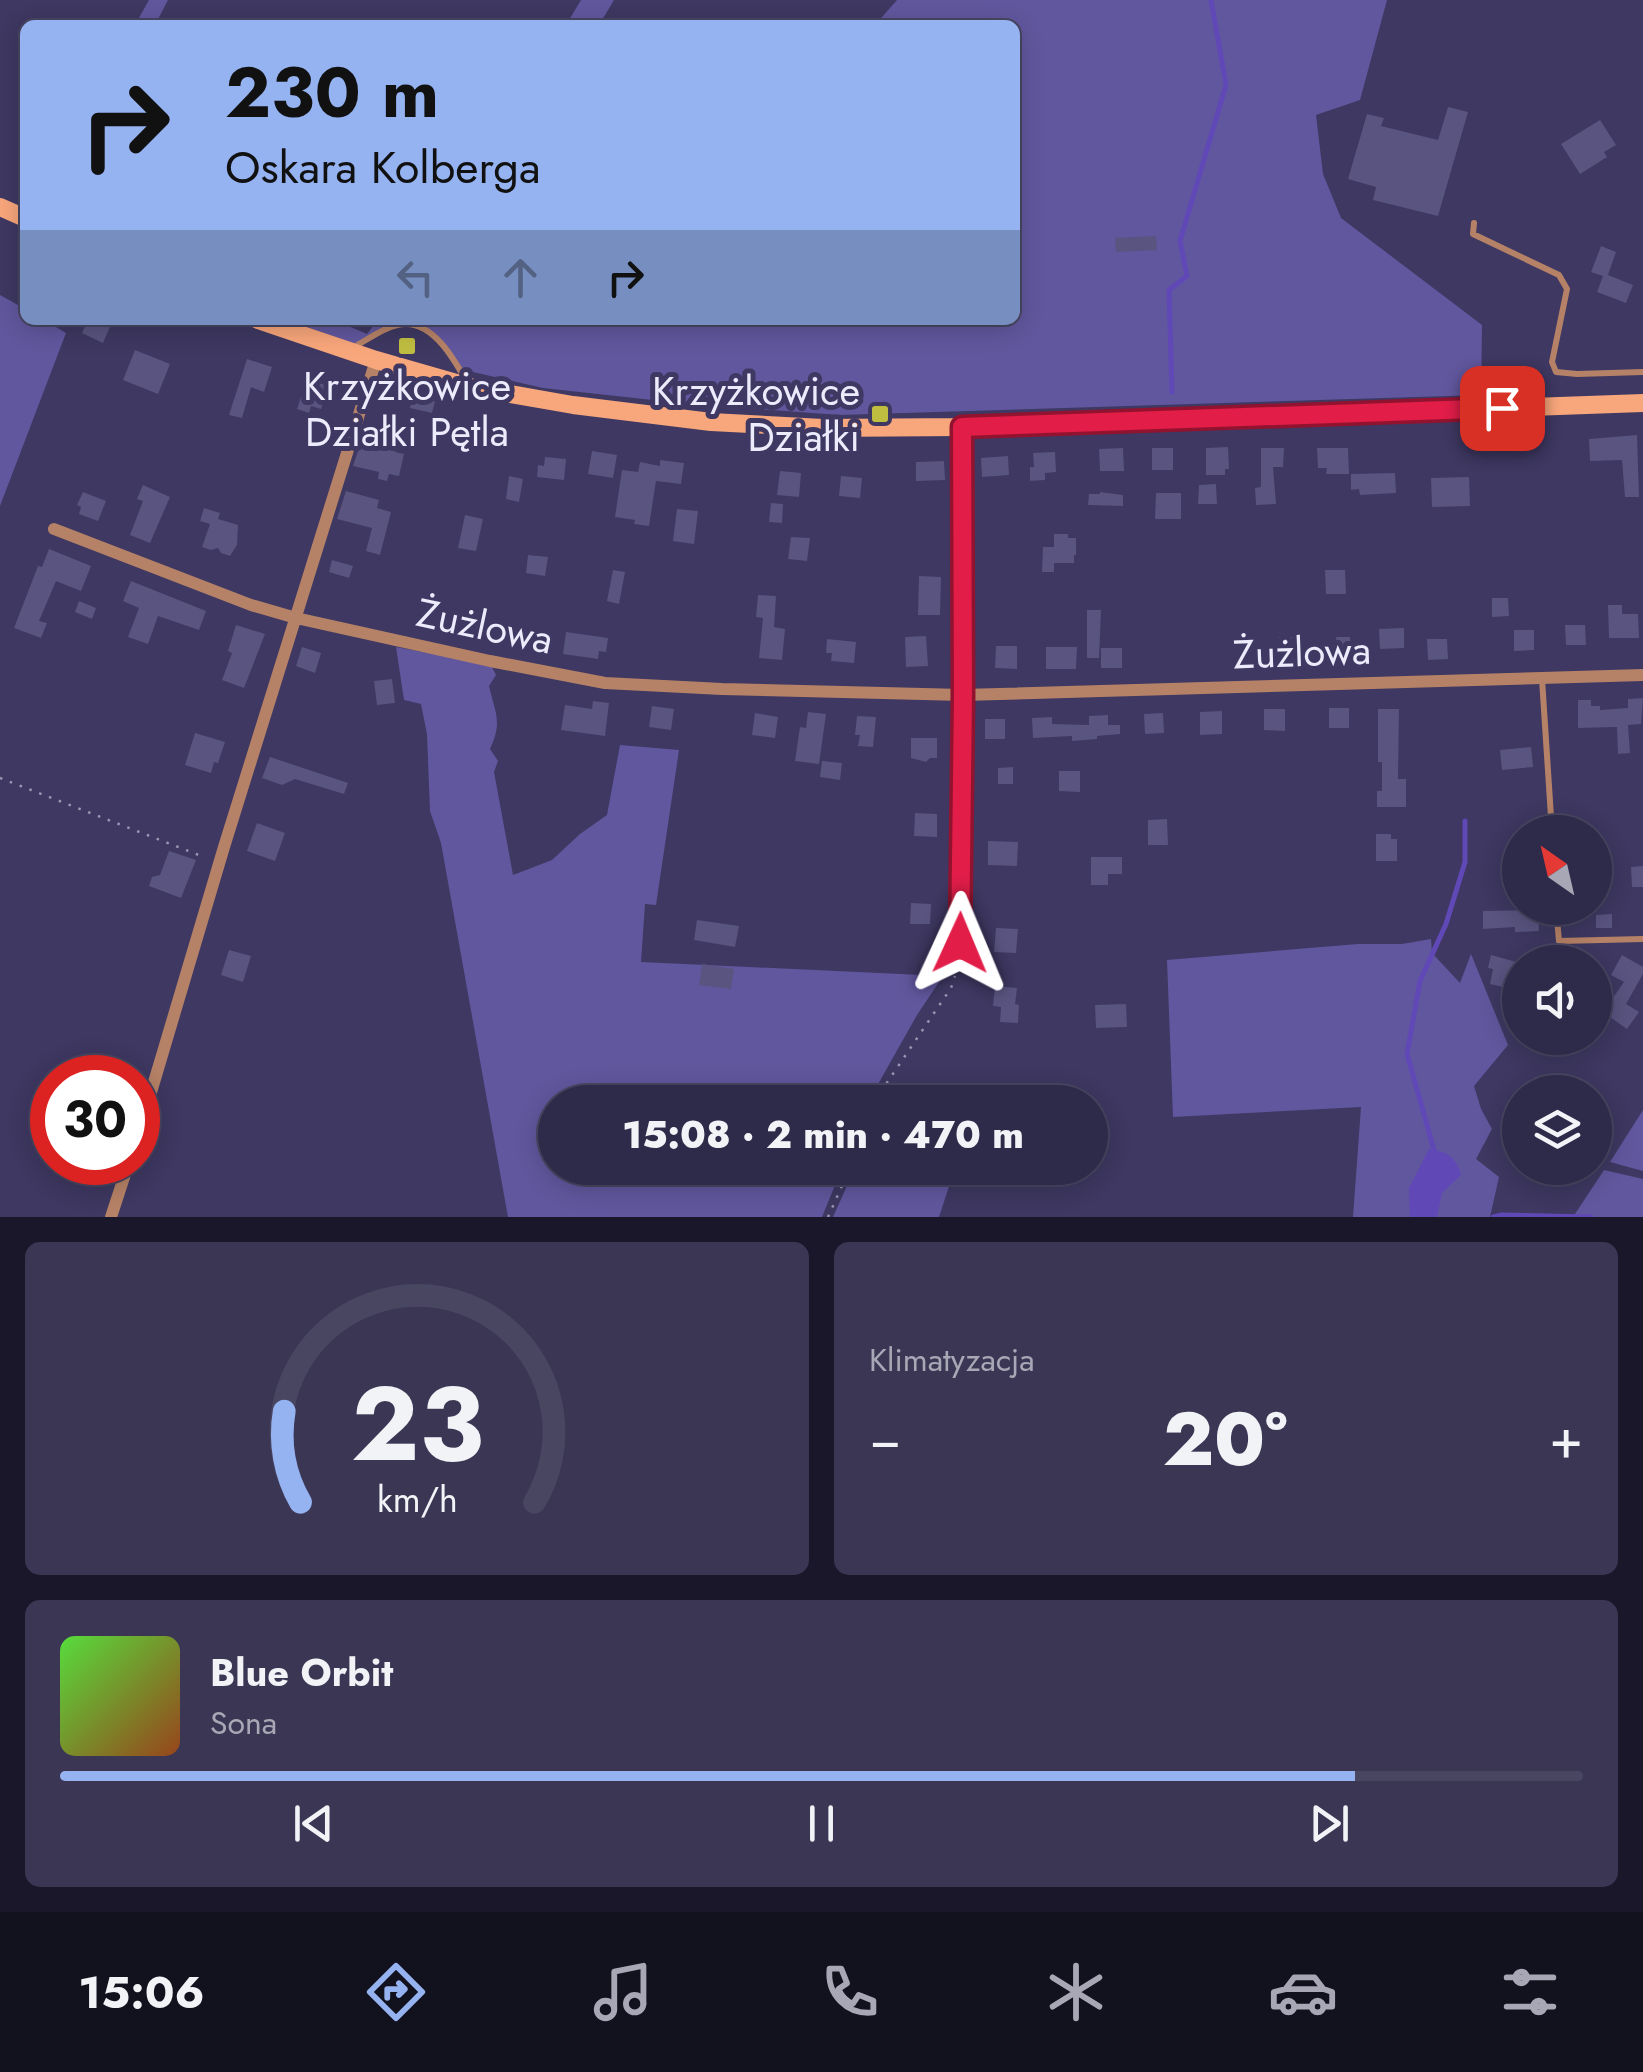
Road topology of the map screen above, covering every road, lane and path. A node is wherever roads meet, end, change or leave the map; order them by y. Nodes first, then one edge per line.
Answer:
1 (1474, 223) dead end
2 (273, 325) edge
3 (400, 325) edge
4 (409, 325) edge
5 (348, 350) junction
6 (376, 360) junction
7 (1643, 372) edge
8 (470, 387) junction
9 (1643, 403) edge
10 (962, 427) junction
11 (54, 529) dead end
12 (296, 618) junction
13 (1643, 675) edge
14 (1542, 678) junction
15 (963, 695) junction
16 (0, 778) edge
17 (1551, 815) edge
18 (219, 863) junction
19 (1557, 925) edge
20 (1643, 938) edge
21 (957, 965) joint
22 (160, 1062) edge
23 (885, 1085) edge
24 (121, 1185) edge
25 (842, 1185) edge
26 (111, 1217) edge
27 (828, 1217) edge

1 - 7 lane
2 - 5 main road
3 - 5 lane
4 - 8 lane
5 - 6 main road
6 - 8 main road
6 - 12 street
8 - 10 main road
9 - 10 main road
10 - 15 street
11 - 12 street, Żużlowa
12 - 15 street, Żużlowa
12 - 18 street
13 - 14 street, Żużlowa
14 - 15 street, Żużlowa
14 - 17 lane
15 - 21 street
16 - 18 path
18 - 22 street
19 - 20 lane
21 - 23 path
24 - 26 street
25 - 27 path

